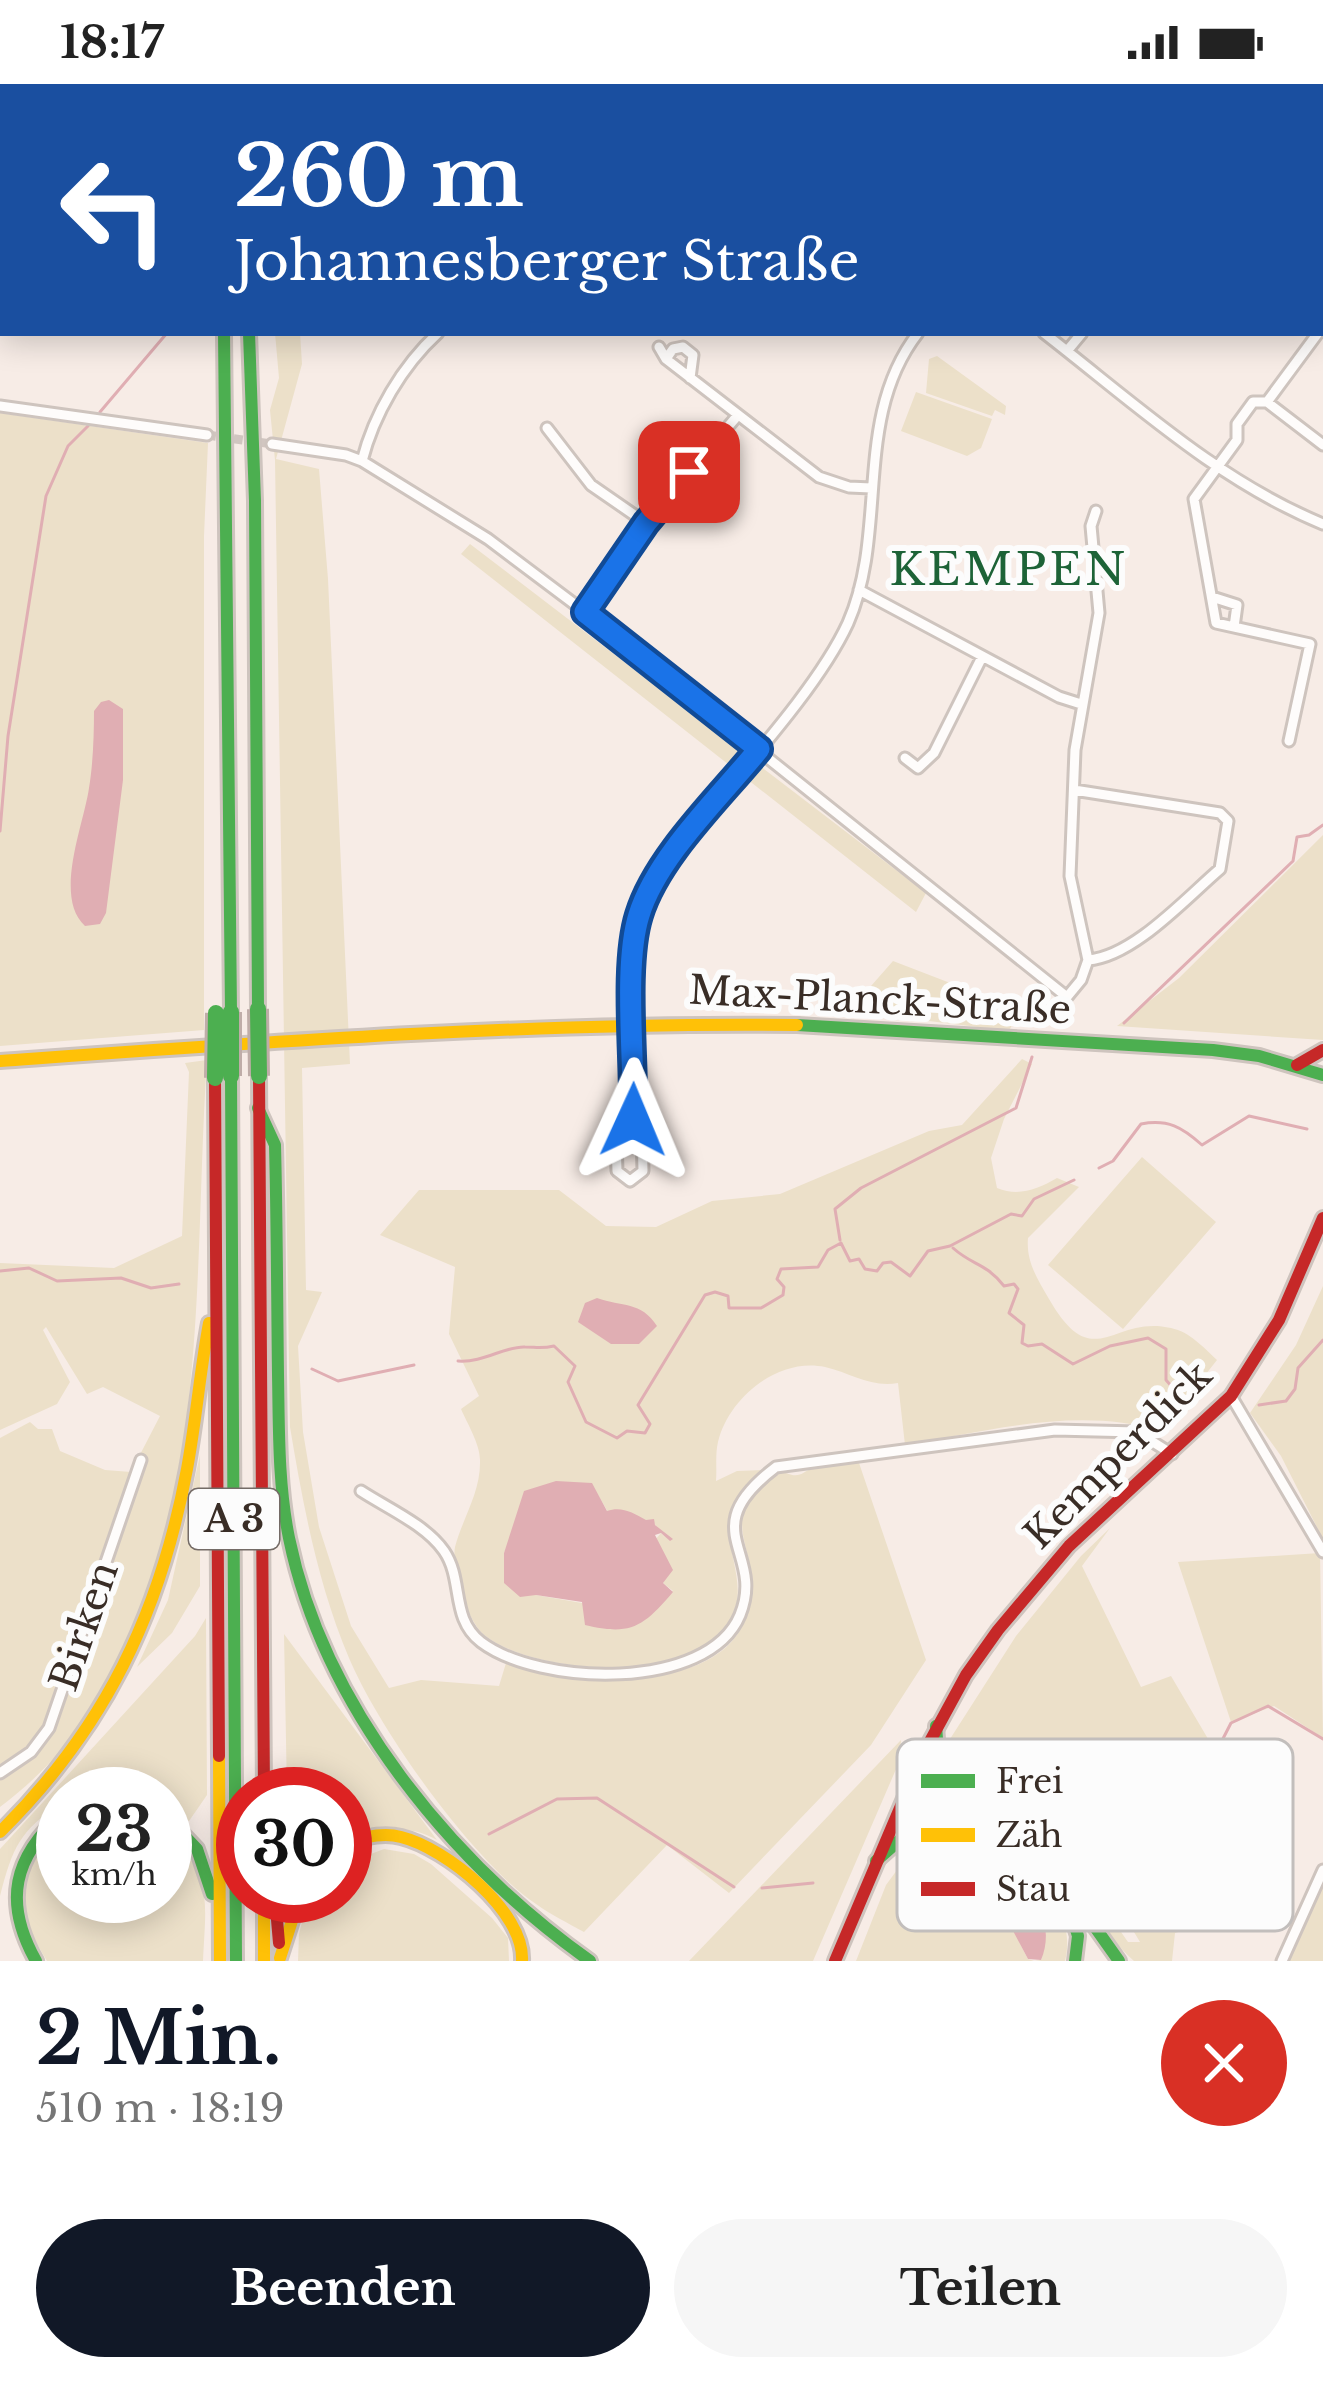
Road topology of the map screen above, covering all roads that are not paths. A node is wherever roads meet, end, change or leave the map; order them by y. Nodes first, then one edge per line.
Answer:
1 (224, 336) edge
2 (249, 336) edge
3 (436, 336) edge
4 (916, 336) edge
5 (1048, 336) edge
6 (1080, 336) edge
7 (1316, 336) edge
8 (658, 346) dead end
9 (1323, 346) edge
10 (1307, 349) junction
11 (1067, 351) junction
12 (666, 359) junction
13 (691, 378) junction
14 (1267, 402) junction
15 (0, 406) edge
16 (738, 415) junction
17 (547, 428) dead end
18 (207, 435) tunnel mouth
19 (272, 444) tunnel mouth
20 (1323, 445) edge
21 (362, 461) junction
22 (1216, 467) junction
23 (871, 488) junction
24 (1096, 512) dead end
25 (646, 523) junction
26 (1323, 524) edge
27 (859, 590) junction
28 (1211, 598) junction
29 (585, 612) junction
30 (1234, 627) junction
31 (982, 657) junction
32 (1081, 704) junction
33 (1289, 742) dead end
34 (759, 749) junction
35 (905, 758) dead end
36 (1074, 790) junction
37 (1088, 960) junction
38 (633, 1023) junction
39 (1323, 1050) edge
40 (0, 1061) edge
41 (1296, 1065) junction
42 (1323, 1075) edge
43 (223, 1077) junction
44 (258, 1108) junction
45 (633, 1120) junction
46 (1323, 1218) edge
47 (216, 1287) junction
48 (1232, 1396) junction
49 (1172, 1454) junction
50 (141, 1460) dead end
51 (361, 1492) dead end
52 (1323, 1552) edge
53 (936, 1726) junction
54 (930, 1739) edge
55 (936, 1739) edge
56 (219, 1767) edge
57 (264, 1767) edge
58 (0, 1773) edge
59 (897, 1812) edge
60 (0, 1832) edge
61 (372, 1836) edge
62 (36, 1838) edge
63 (897, 1842) edge
64 (192, 1844) edge
65 (876, 1861) junction
66 (1323, 1870) edge
67 (216, 1904) edge
68 (220, 1923) edge
69 (269, 1923) edge
70 (274, 1923) edge
71 (289, 1923) edge
72 (1076, 1931) edge
73 (1098, 1931) edge
74 (275, 1960) edge
75 (36, 1961) edge
76 (220, 1961) edge
77 (236, 1961) edge
78 (522, 1961) edge
79 (590, 1961) edge
80 (835, 1961) edge
81 (1075, 1961) edge
82 (1119, 1961) edge
83 (1282, 1961) edge

1 - 43 main road, A 3, bridge
2 - 44 main road, A 3, bridge
3 - 21 street
4 - 23 street
5 - 11 street
6 - 11 street
7 - 10 street
8 - 12 street
9 - 10 street
10 - 14 street
11 - 22 street
12 - 13 street
12 - 13 street
13 - 16 street
14 - 20 street
14 - 22 street
15 - 18 street
16 - 23 street
16 - 25 street
17 - 25 street
19 - 21 street
21 - 29 street
22 - 26 street
22 - 28 street
23 - 27 street
24 - 32 street
25 - 29 street
27 - 31 street
27 - 34 street
28 - 30 street
28 - 30 street
29 - 34 street
30 - 33 street
31 - 32 street
31 - 35 street
32 - 36 street
34 - 37 street
34 - 38 street
36 - 37 street
36 - 37 street
38 - 40 main road, Max-Planck-Straße
38 - 41 main road, Max-Planck-Straße
38 - 45 street
39 - 41 main road
41 - 42 main road, Max-Planck-Straße
43 - 47 main road
43 - 77 main road, A 3
44 - 57 main road, A 3
44 - 79 main road
45 - 45 street
46 - 48 main road, Kemperdick
47 - 56 main road
47 - 60 main road
48 - 49 main road, Kemperdick
48 - 52 street
49 - 51 street
49 - 53 main road, Kemperdick
50 - 58 street, Birken
53 - 54 main road, Kemperdick
53 - 55 main road
59 - 65 main road, Kemperdick
61 - 78 main road
62 - 75 main road
63 - 65 main road
64 - 67 main road
65 - 80 main road, Kemperdick
66 - 83 street
68 - 76 main road
69 - 74 main road
70 - 74 main road
71 - 74 main road
72 - 81 main road
73 - 82 main road

